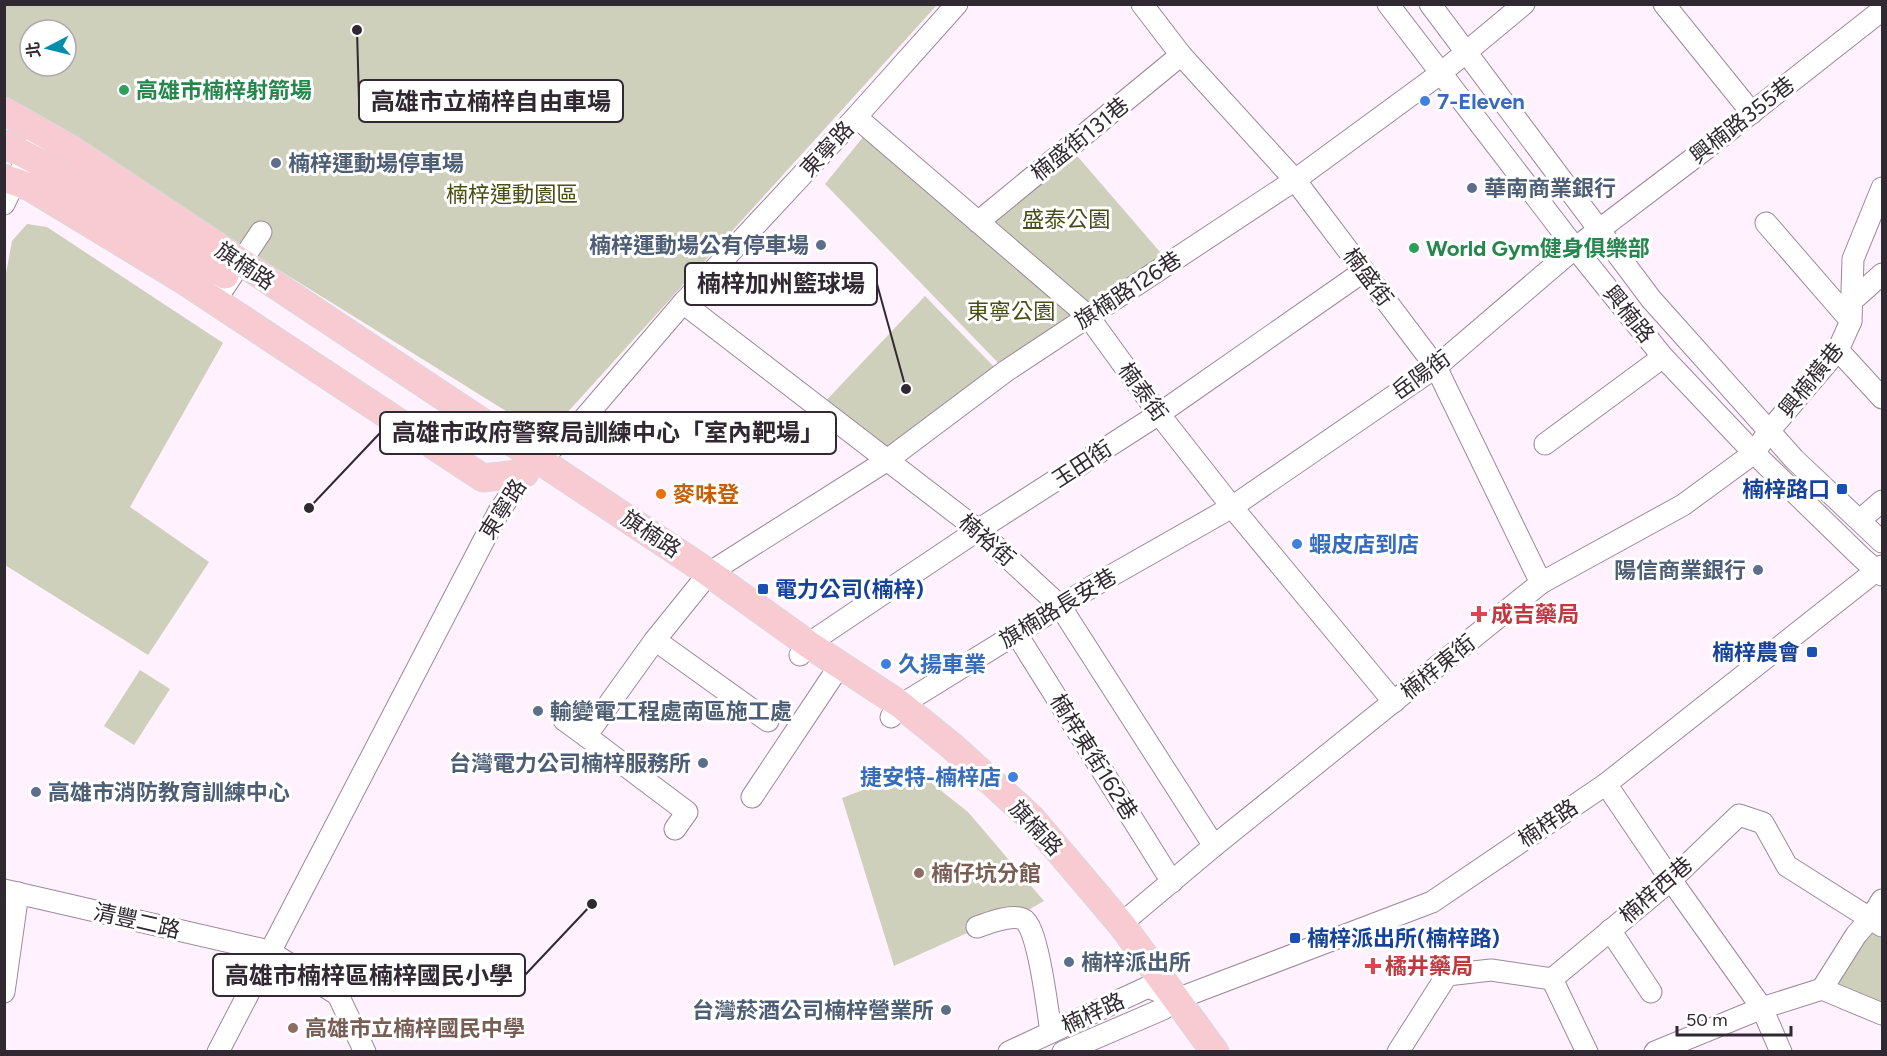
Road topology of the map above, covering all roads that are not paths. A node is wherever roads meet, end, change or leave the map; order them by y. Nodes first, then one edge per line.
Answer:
1 (957, 4) edge
2 (1142, 4) edge
3 (1388, 4) edge
4 (1430, 4) edge
5 (1524, 4) edge
6 (1664, 4) edge
7 (1876, 4) edge
8 (1882, 10) edge
9 (1466, 53) junction
10 (1181, 56) junction
11 (1441, 73) junction
12 (1752, 113) junction
13 (856, 117) junction
14 (22, 122) edge
15 (5, 145) edge
16 (29, 158) junction
17 (1295, 180) junction
18 (8, 188) edge
19 (1882, 188) edge
20 (978, 222) junction
21 (1766, 223) dead end
22 (1600, 229) junction
23 (261, 232) dead end
24 (1575, 248) junction
25 (236, 271) junction
26 (1364, 272) junction
27 (1882, 274) edge
28 (215, 301) junction
29 (683, 303) junction
30 (1852, 310) junction
31 (1088, 316) junction
32 (1838, 350) junction
33 (1663, 357) junction
34 (1436, 367) junction
35 (1882, 398) edge
36 (1159, 414) junction
37 (1769, 431) junction
38 (1545, 444) dead end
39 (1754, 453) junction
40 (886, 461) junction
41 (532, 467) junction
42 (1882, 501) edge
43 (1232, 507) junction
44 (1860, 520) junction
45 (978, 530) junction
46 (1882, 542) edge
47 (1880, 571) edge
48 (703, 580) junction
49 (1541, 583) junction
50 (1060, 606) junction
51 (1016, 633) junction
52 (655, 640) junction
53 (804, 650) junction
54 (832, 677) junction
55 (1394, 702) junction
56 (896, 711) junction
57 (564, 720) dead end
58 (768, 721) dead end
59 (586, 736) junction
60 (1606, 784) junction
61 (752, 797) dead end
62 (675, 829) dead end
63 (1214, 846) junction
64 (1671, 880) junction
65 (1172, 882) junction
66 (11, 891) edge
67 (1882, 900) edge
68 (1876, 923) edge
69 (1121, 924) junction
70 (977, 927) dead end
71 (1610, 930) junction
72 (269, 951) junction
73 (1552, 979) junction
74 (1148, 987) junction
75 (1822, 989) junction
76 (4, 992) edge
77 (1651, 992) dead end
78 (1170, 1004) junction
79 (1762, 1008) junction
80 (1882, 1014) edge
81 (1051, 1032) junction
82 (218, 1052) edge
83 (365, 1052) edge
84 (1009, 1052) edge
85 (1063, 1052) edge
86 (1192, 1052) edge
87 (1215, 1052) edge
88 (1398, 1052) edge
89 (1587, 1052) edge
90 (1655, 1052) edge
91 (1780, 1052) edge

1 - 13 street, 東寧路
2 - 10 street, 楠盛街
3 - 11 street, 興楠路
4 - 9 street, 興楠路
5 - 9 street, 旗楠路126巷
6 - 12 street
7 - 8 street
8 - 12 street, 興楠路355巷
9 - 11 street, 旗楠路126巷
9 - 22 street, 興楠路
10 - 17 street, 楠盛街
10 - 20 street, 楠盛街131巷
11 - 17 street, 旗楠路126巷
11 - 24 street, 興楠路
12 - 22 street, 興楠路355巷
13 - 20 street, 楠泰街
13 - 29 street, 東寧路
14 - 15 street
14 - 16 street
14 - 25 main road, 旗楠路
15 - 16 main road, 旗楠路
16 - 18 street
16 - 25 main road, 旗楠路
17 - 26 street, 楠盛街
17 - 31 street, 旗楠路126巷
18 - 28 main road, 旗楠路
19 - 30 street, 興楠橫巷
20 - 31 street, 楠泰街
21 - 30 street
22 - 24 street, 岳陽街
22 - 37 street, 興楠路
23 - 25 street
24 - 33 street, 興楠路
24 - 34 street, 岳陽街
25 - 28 street
25 - 41 main road, 旗楠路
26 - 34 street, 楠盛街
26 - 36 street, 玉田街
27 - 30 street
28 - 41 main road, 旗楠路
29 - 40 street, 楠裕街
29 - 41 street, 東寧路
30 - 32 street, 興楠橫巷
31 - 36 street, 楠泰街
31 - 40 street, 旗楠路126巷
32 - 35 street
32 - 37 street, 興楠橫巷
33 - 38 street
33 - 39 street, 興楠路
34 - 43 street, 岳陽街
34 - 49 street, 楠盛街
36 - 43 street, 楠泰街
36 - 45 street, 玉田街
37 - 39 street, 楠梓東街
37 - 44 street, 興楠路
39 - 47 street, 興楠路
39 - 49 street, 楠梓東街
40 - 45 street, 楠裕街
40 - 48 street, 旗楠路126巷
41 - 48 main road, 旗楠路
41 - 72 street, 東寧路
42 - 44 street
43 - 50 street, 旗楠路長安巷
43 - 55 street, 楠泰街
44 - 46 street, 興楠路
45 - 50 street, 楠裕街
45 - 53 street, 玉田街
47 - 60 street, 楠梓路
48 - 52 street, 旗楠路126巷
48 - 53 main road, 旗楠路
49 - 55 street, 楠梓東街
50 - 51 street, 旗楠路長安巷
50 - 63 street, 楠裕街
51 - 56 street, 旗楠路長安巷
51 - 65 street, 楠梓東街162巷
52 - 58 street
52 - 59 street, 旗楠路126巷
53 - 54 main road, 旗楠路
53 - 56 main road, 旗楠路
54 - 56 main road, 旗楠路
54 - 61 street
55 - 63 street, 楠梓東街
56 - 69 main road, 旗楠路
56 - 74 main road, 旗楠路
57 - 59 street
59 - 62 street
60 - 64 street
60 - 78 street, 楠梓路
63 - 65 street, 楠梓東街
64 - 68 street, 楠梓西巷
64 - 71 street, 楠梓西巷
64 - 79 street
65 - 69 street, 楠梓東街
66 - 72 street, 清豐二路
66 - 76 street
67 - 68 street
68 - 75 street
69 - 78 main road, 旗楠路
70 - 81 street
71 - 73 street, 楠梓西巷
71 - 77 street
72 - 82 street, 東寧路
72 - 83 street, 清豐二路
73 - 88 street
73 - 89 street
74 - 78 main road, 旗楠路
74 - 81 street, 楠梓路
75 - 79 street
75 - 80 street
78 - 85 street, 楠梓路
78 - 86 main road, 旗楠路
78 - 87 main road, 旗楠路
79 - 90 street
79 - 91 street
81 - 84 street, 楠梓路

